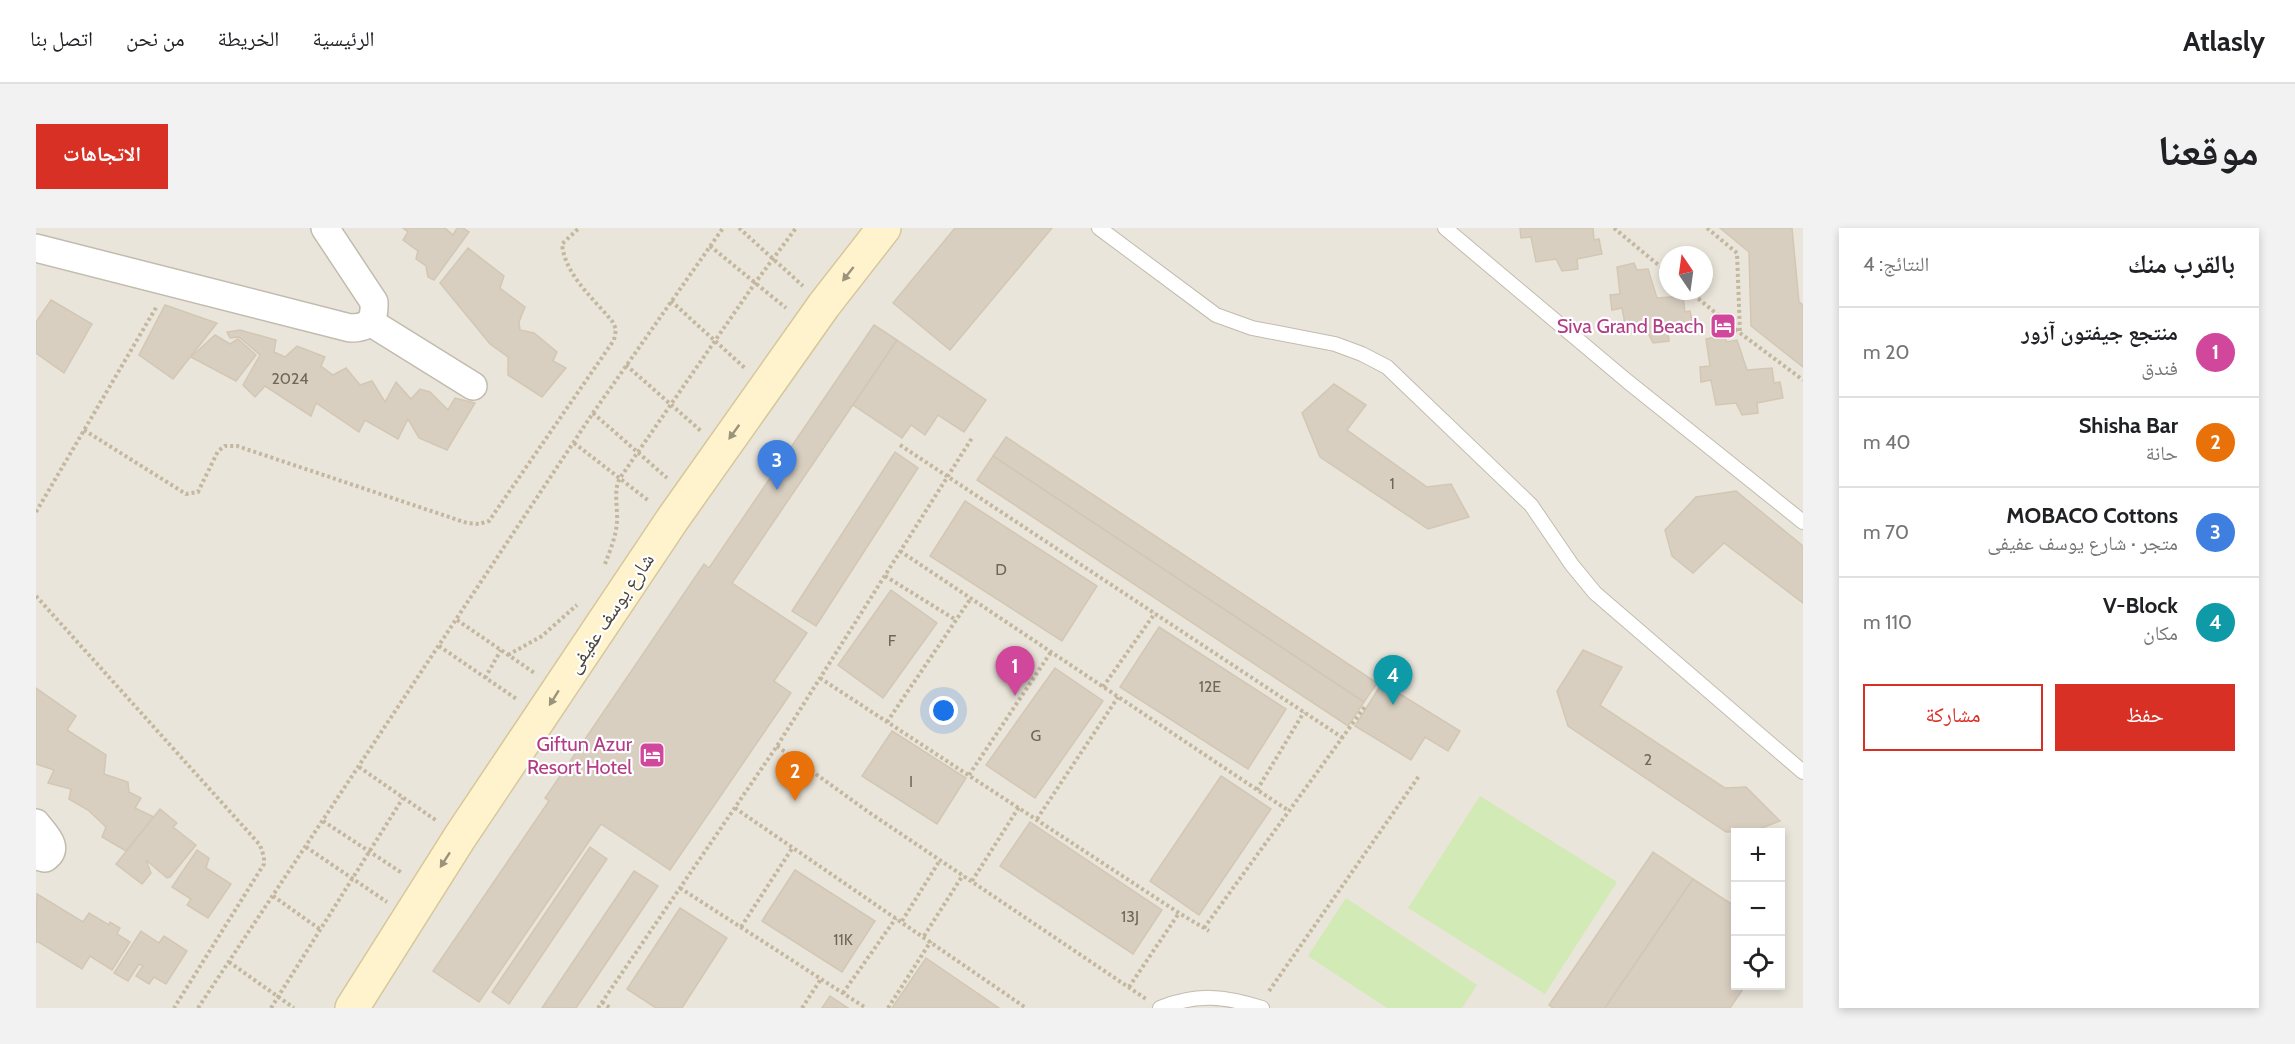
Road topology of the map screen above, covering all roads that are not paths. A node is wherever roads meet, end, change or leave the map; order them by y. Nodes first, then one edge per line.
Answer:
1 (44, 228) edge
2 (325, 228) edge
3 (884, 228) edge
4 (1099, 228) edge
5 (1445, 228) edge
6 (36, 240) edge
7 (36, 248) edge
8 (370, 322) junction
9 (473, 386) dead end
10 (1803, 522) edge
11 (1803, 772) edge
12 (36, 823) edge
13 (36, 856) edge
14 (359, 1005) edge
15 (1155, 1005) edge
16 (1260, 1007) edge

1 - 6 street
2 - 8 street
3 -> 14 street, شارع يوسف عفيفى
4 - 11 lane
5 - 10 lane
7 - 8 street
8 - 9 street
12 - 13 street
15 - 16 lane

